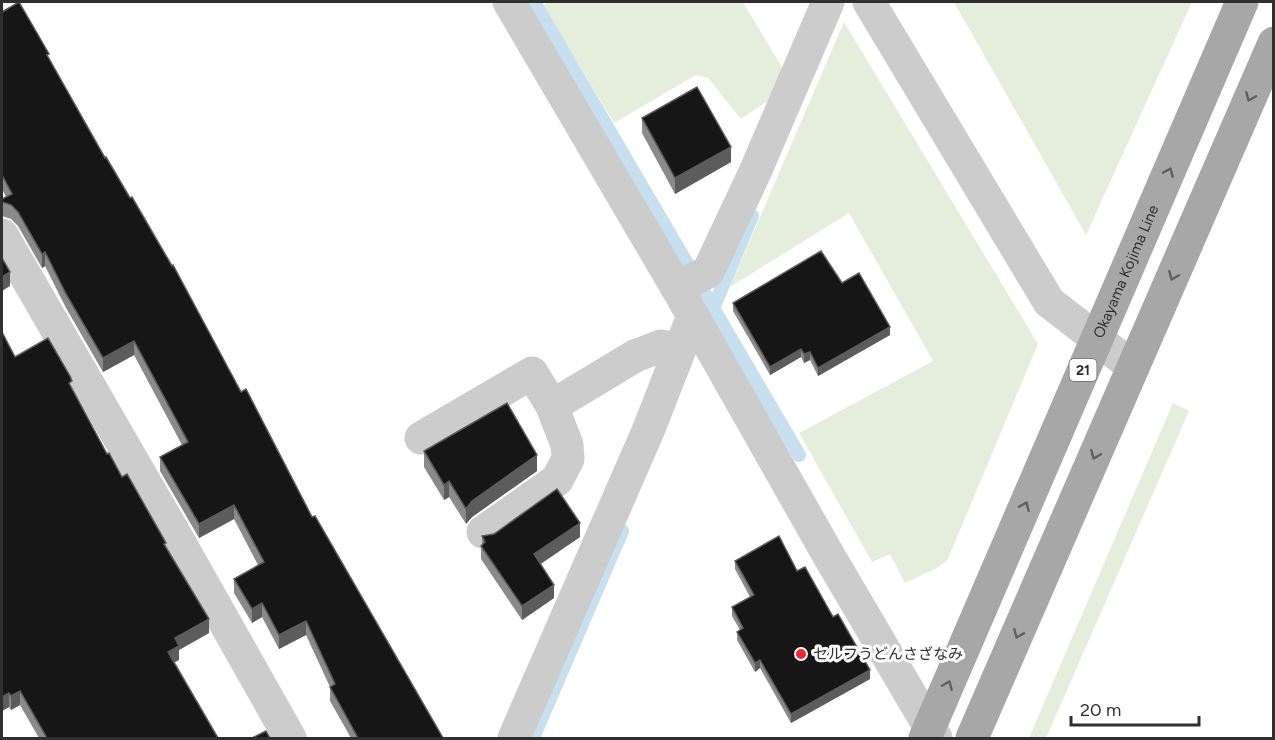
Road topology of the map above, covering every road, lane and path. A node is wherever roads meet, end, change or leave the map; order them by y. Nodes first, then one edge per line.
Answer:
1 (509, 2) edge
2 (828, 2) edge
3 (869, 2) edge
4 (1242, 2) edge
5 (1274, 43) edge
6 (2, 235) edge
7 (691, 281) junction
8 (693, 316) junction
9 (1097, 339) junction
10 (680, 350) junction
11 (1133, 367) junction
12 (552, 406) junction
13 (421, 438) dead end
14 (483, 531) dead end
15 (930, 735) edge
16 (290, 738) edge
17 (514, 738) edge
18 (972, 738) edge

1 - 7 street
2 - 7 street
3 - 9 street
9 -> 4 main road, Okayama Kojima Line / 21
5 -> 11 main road
6 - 16 street
7 - 8 street
8 - 10 street
8 - 15 street
9 - 11 street
15 -> 9 main road, Okayama Kojima Line / 21
10 - 12 street
10 - 17 street
11 -> 18 main road
12 - 13 street
12 - 14 street

